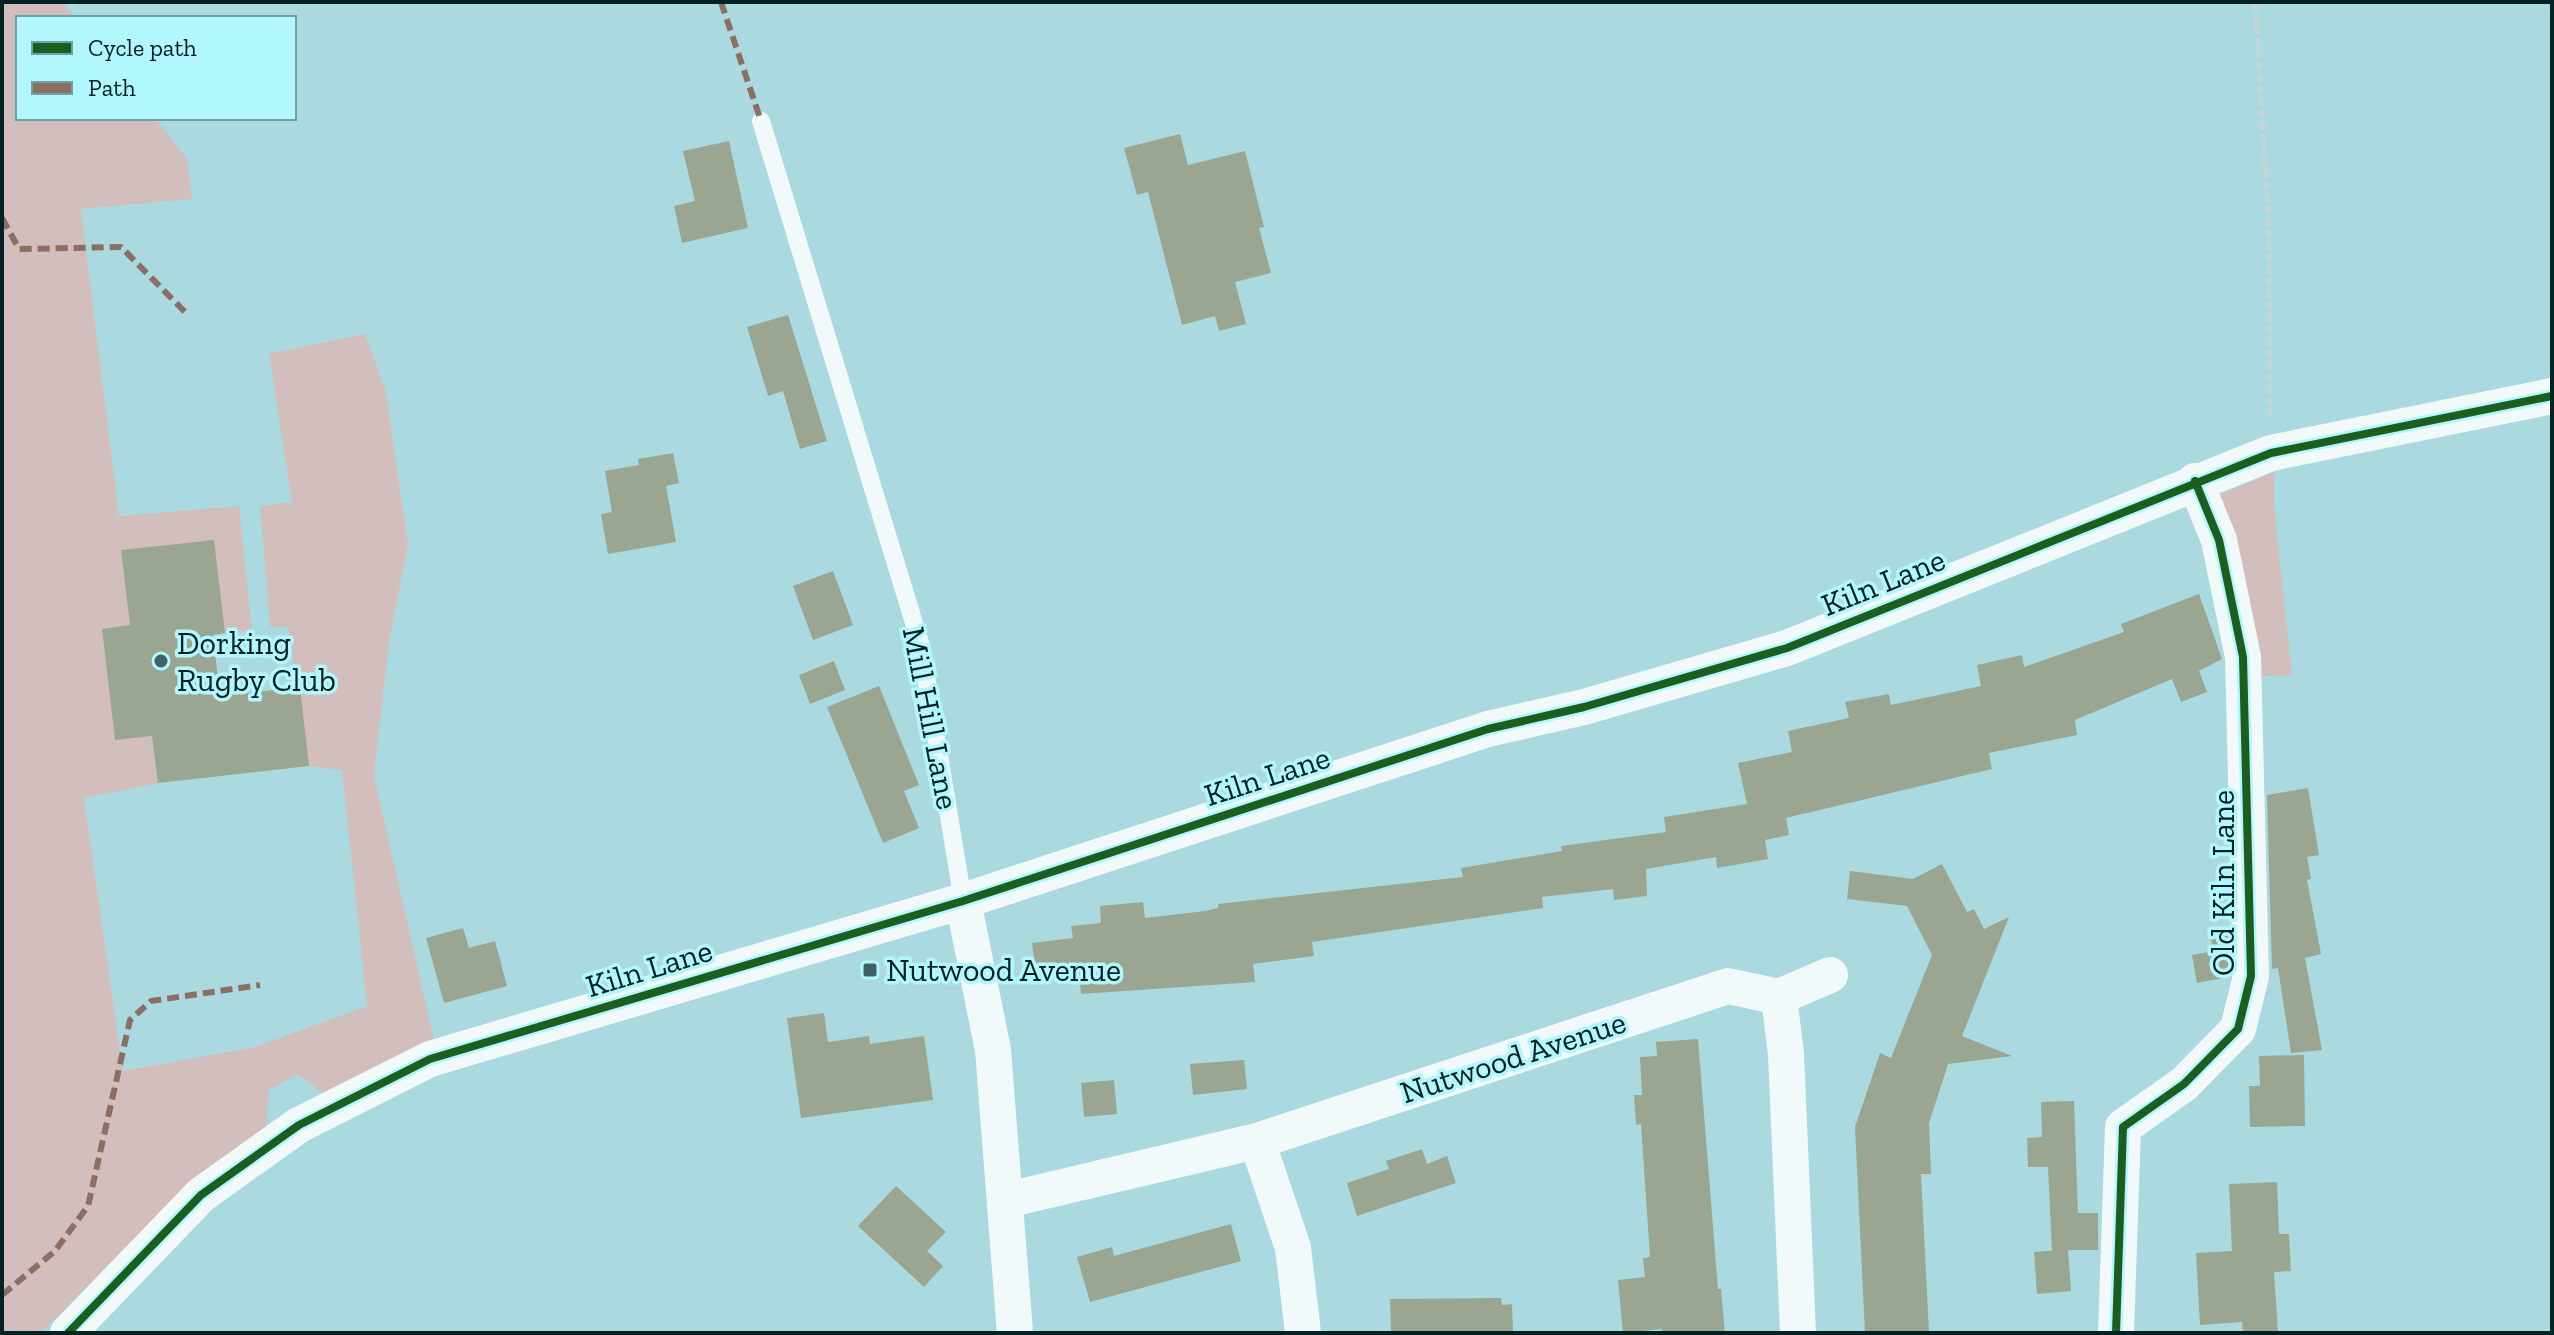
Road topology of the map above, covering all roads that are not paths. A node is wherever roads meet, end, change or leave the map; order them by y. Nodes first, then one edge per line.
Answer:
1 (761, 121) dead end
2 (2552, 396) edge
3 (2195, 481) junction
4 (963, 901) junction
5 (1830, 975) dead end
6 (1779, 997) junction
7 (1257, 1141) junction
8 (1007, 1200) junction
9 (68, 1333) edge
10 (1015, 1333) edge
11 (1303, 1333) edge
12 (1798, 1333) edge
13 (2116, 1333) edge

1 - 4 lane, Mill Hill Lane
2 - 3 street, Kiln Lane
3 - 4 street, Kiln Lane
3 - 13 street, Old Kiln Lane
4 - 8 street, Mill Hill Lane
4 - 9 street, Kiln Lane
5 - 6 street
6 - 7 street, Nutwood Avenue
6 - 12 street
7 - 8 street, Nutwood Avenue
7 - 11 street
8 - 10 street, Mill Hill Lane

